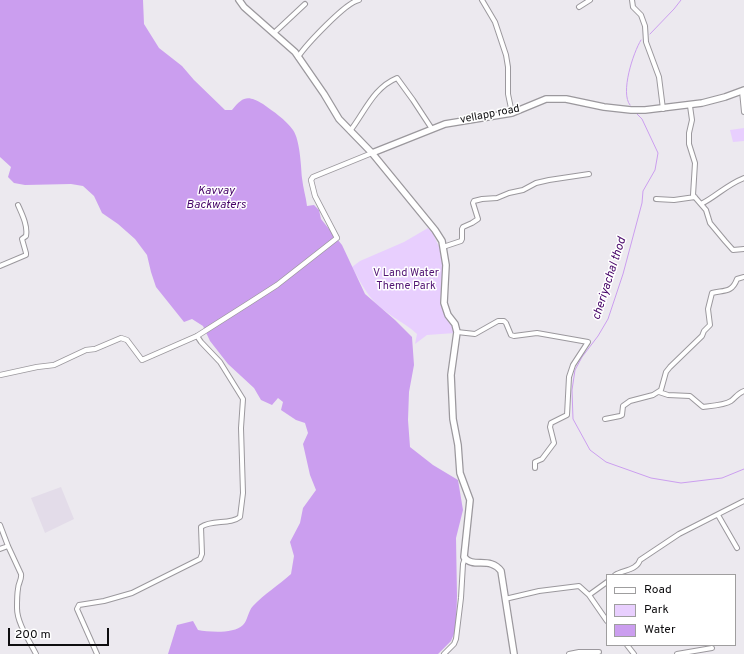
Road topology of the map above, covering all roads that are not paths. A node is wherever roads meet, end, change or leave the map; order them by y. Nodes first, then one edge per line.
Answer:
1 (239, 0) edge
2 (360, 0) edge
3 (482, 0) edge
4 (590, 0) edge
5 (632, 0) edge
6 (305, 4) dead end
7 (579, 6) dead end
8 (274, 33) junction
9 (298, 57) junction
10 (743, 90) edge
11 (690, 106) junction
12 (663, 109) junction
13 (744, 112) edge
14 (512, 113) junction
15 (432, 129) junction
16 (350, 131) junction
17 (372, 153) junction
18 (589, 174) dead end
19 (744, 178) edge
20 (695, 197) junction
21 (656, 199) dead end
22 (701, 204) junction
23 (18, 205) dead end
24 (443, 247) junction
25 (744, 249) edge
26 (0, 266) edge
27 (744, 277) edge
28 (456, 332) junction
29 (198, 336) junction
30 (0, 375) edge
31 (744, 391) edge
32 (659, 392) junction
33 (605, 419) dead end
34 (535, 468) dead end
35 (744, 501) edge
36 (718, 515) junction
37 (0, 525) edge
38 (8, 546) junction
39 (737, 548) dead end
40 (0, 549) edge
41 (465, 558) junction
42 (617, 574) edge
43 (606, 583) edge
44 (589, 595) junction
45 (505, 599) junction
46 (606, 620) edge
47 (628, 646) edge
48 (712, 648) dead end
49 (599, 652) dead end
50 (36, 654) edge
51 (97, 654) edge
52 (444, 654) edge
53 (514, 654) edge
54 (569, 654) edge
55 (634, 654) edge
56 (677, 654) edge

1 - 8 main road
2 - 9 street
3 - 14 street
4 - 7 street
5 - 12 street
6 - 8 street
8 - 9 main road
9 - 16 main road
10 - 11 main road, vellapp road
10 - 13 street
11 - 12 main road, vellapp road
11 - 20 street
12 - 14 main road, vellapp road
14 - 15 main road, vellapp road
15 - 16 street
15 - 17 main road, vellapp road
16 - 17 main road
17 - 24 main road
17 - 29 street, vellapp road
18 - 24 street
19 - 22 street
20 - 21 street
20 - 22 street
22 - 25 street
23 - 26 street
24 - 28 main road
27 - 32 street
28 - 34 street
28 - 41 main road
29 - 30 street
29 - 51 street
31 - 32 street
32 - 33 street
35 - 36 street
36 - 39 street
36 - 42 street
37 - 38 street
38 - 40 street
38 - 50 street
41 - 45 main road
41 - 52 street
43 - 44 street
44 - 45 street
44 - 46 street
45 - 53 main road
47 - 55 street
48 - 56 street
49 - 54 street

